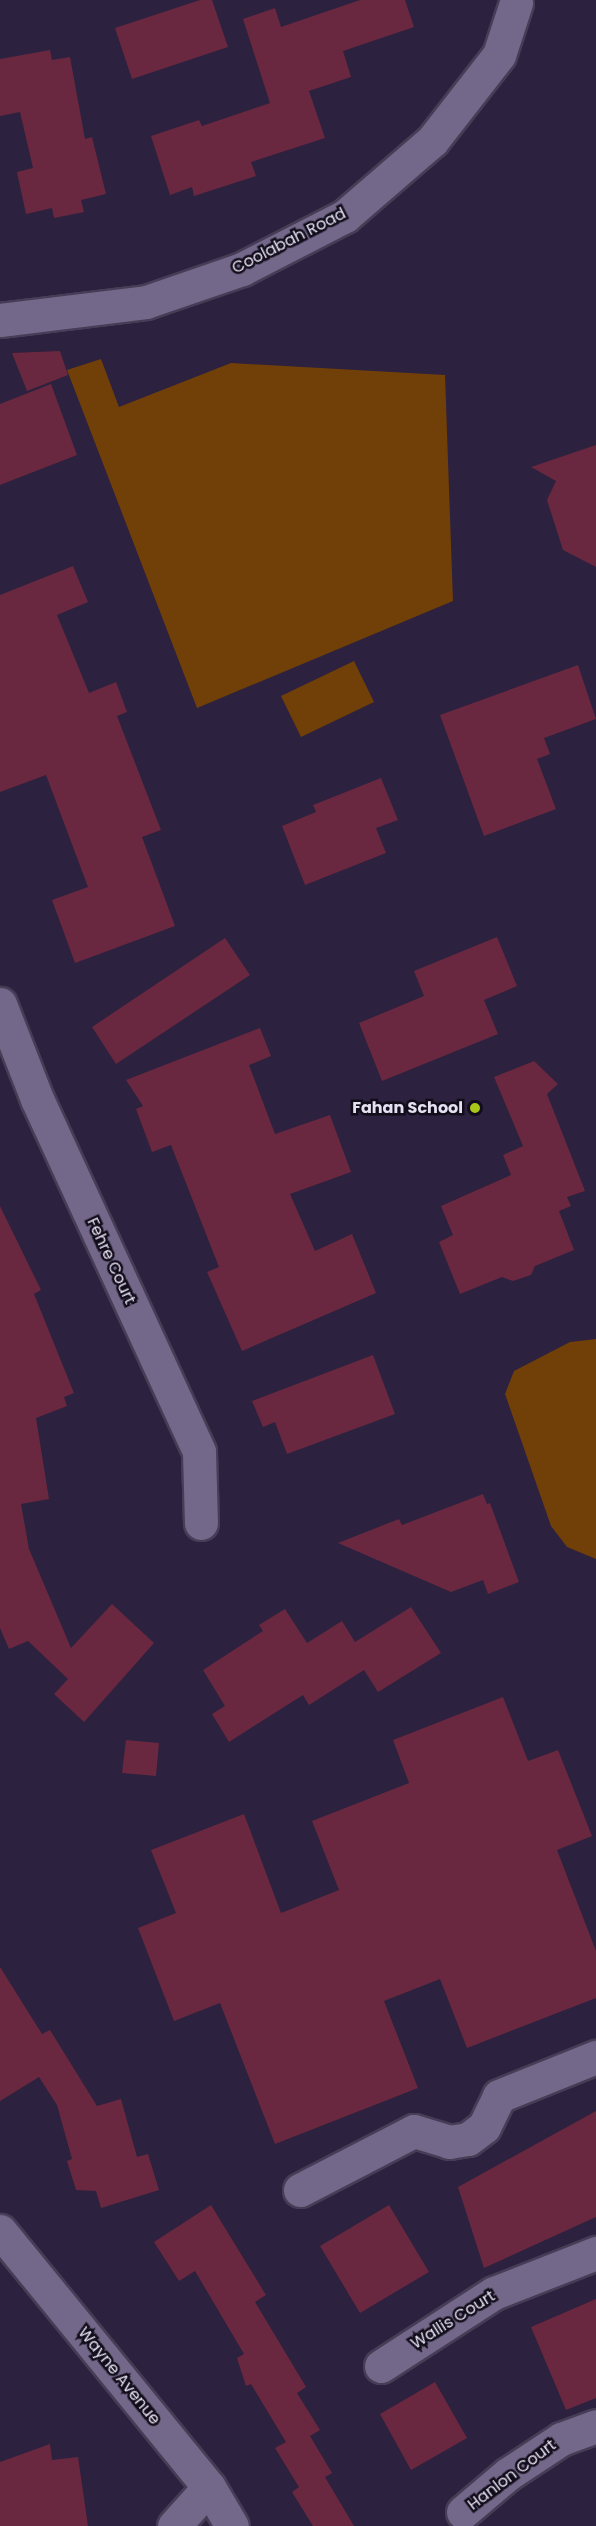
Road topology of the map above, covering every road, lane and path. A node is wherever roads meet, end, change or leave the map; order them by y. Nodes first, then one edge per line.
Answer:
1 (516, 3) dead end
2 (0, 320) edge
3 (0, 1004) edge
4 (201, 1523) dead end
5 (596, 2057) edge
6 (300, 2190) dead end
7 (0, 2231) edge
8 (596, 2253) edge
9 (381, 2366) dead end
10 (596, 2426) edge
11 (209, 2487) junction
12 (463, 2512) dead end
13 (174, 2526) edge
14 (232, 2526) edge

1 - 2 street, Coolabah Road
3 - 4 street, Fehre Court
5 - 6 street
7 - 11 street, Wayne Avenue
8 - 9 street, Wallis Court
10 - 12 street, Hanlon Court
11 - 13 street
11 - 14 street, Wayne Avenue

